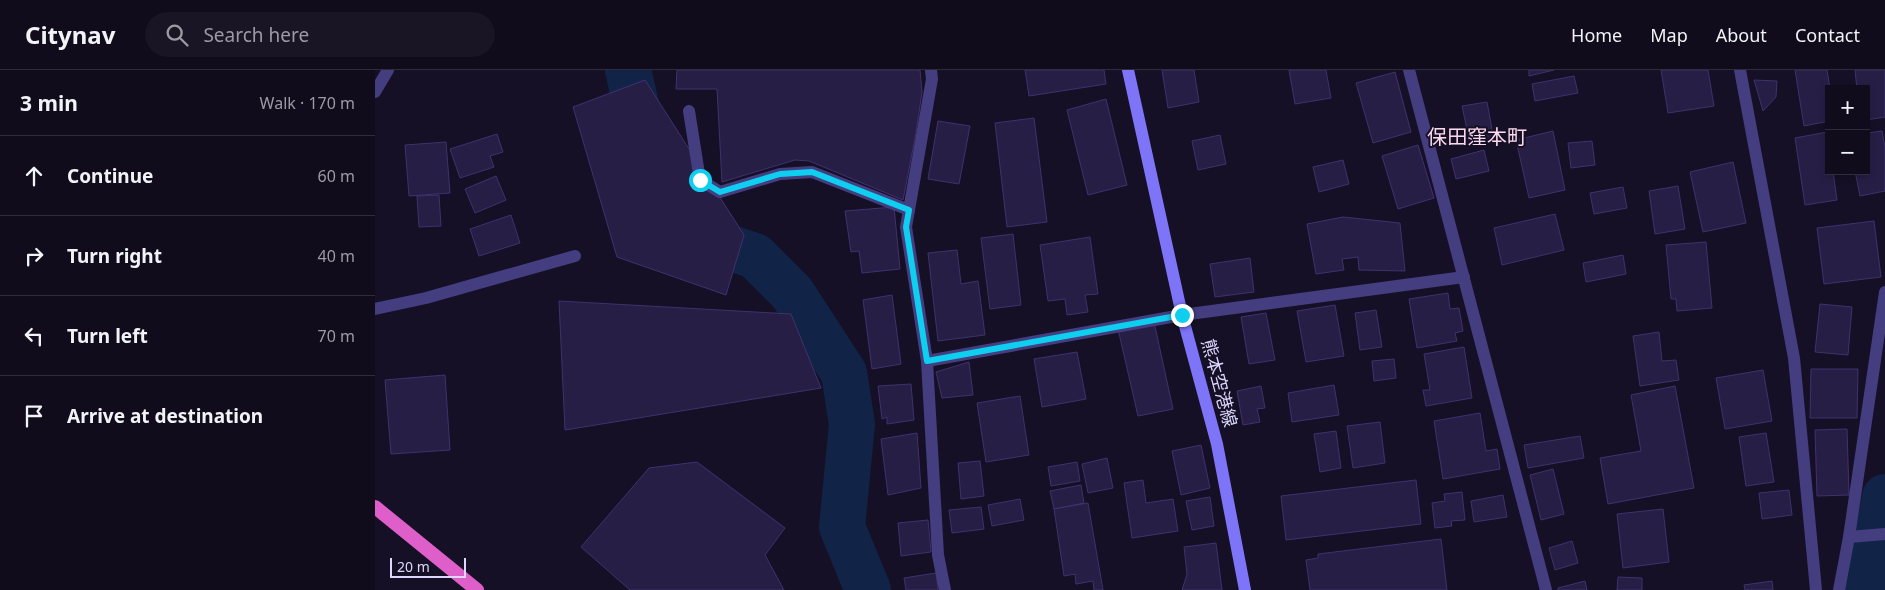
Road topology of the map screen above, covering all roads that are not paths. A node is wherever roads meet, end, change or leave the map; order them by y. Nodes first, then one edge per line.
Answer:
1 (388, 70) edge
2 (931, 70) edge
3 (1128, 70) edge
4 (1409, 70) edge
5 (1740, 70) edge
6 (375, 92) edge
7 (689, 111) dead end
8 (909, 210) junction
9 (575, 256) dead end
10 (1464, 277) junction
11 (1885, 292) edge
12 (375, 309) edge
13 (1182, 315) junction
14 (927, 361) junction
15 (375, 507) edge
16 (1885, 534) edge
17 (1849, 537) junction
18 (477, 590) edge
19 (945, 590) edge
20 (1245, 590) edge
21 (1546, 590) edge
22 (1816, 590) edge
23 (1839, 590) edge

1 - 6 street
2 - 8 street
3 - 13 main road, 熊本空港線
4 - 10 street
5 - 22 street
7 - 8 street
8 - 14 street
9 - 12 street
10 - 13 street
10 - 21 street
11 - 17 street
13 - 14 street
13 - 20 main road, 熊本空港線
14 - 19 street
15 - 18 highway
16 - 17 street
17 - 23 street

